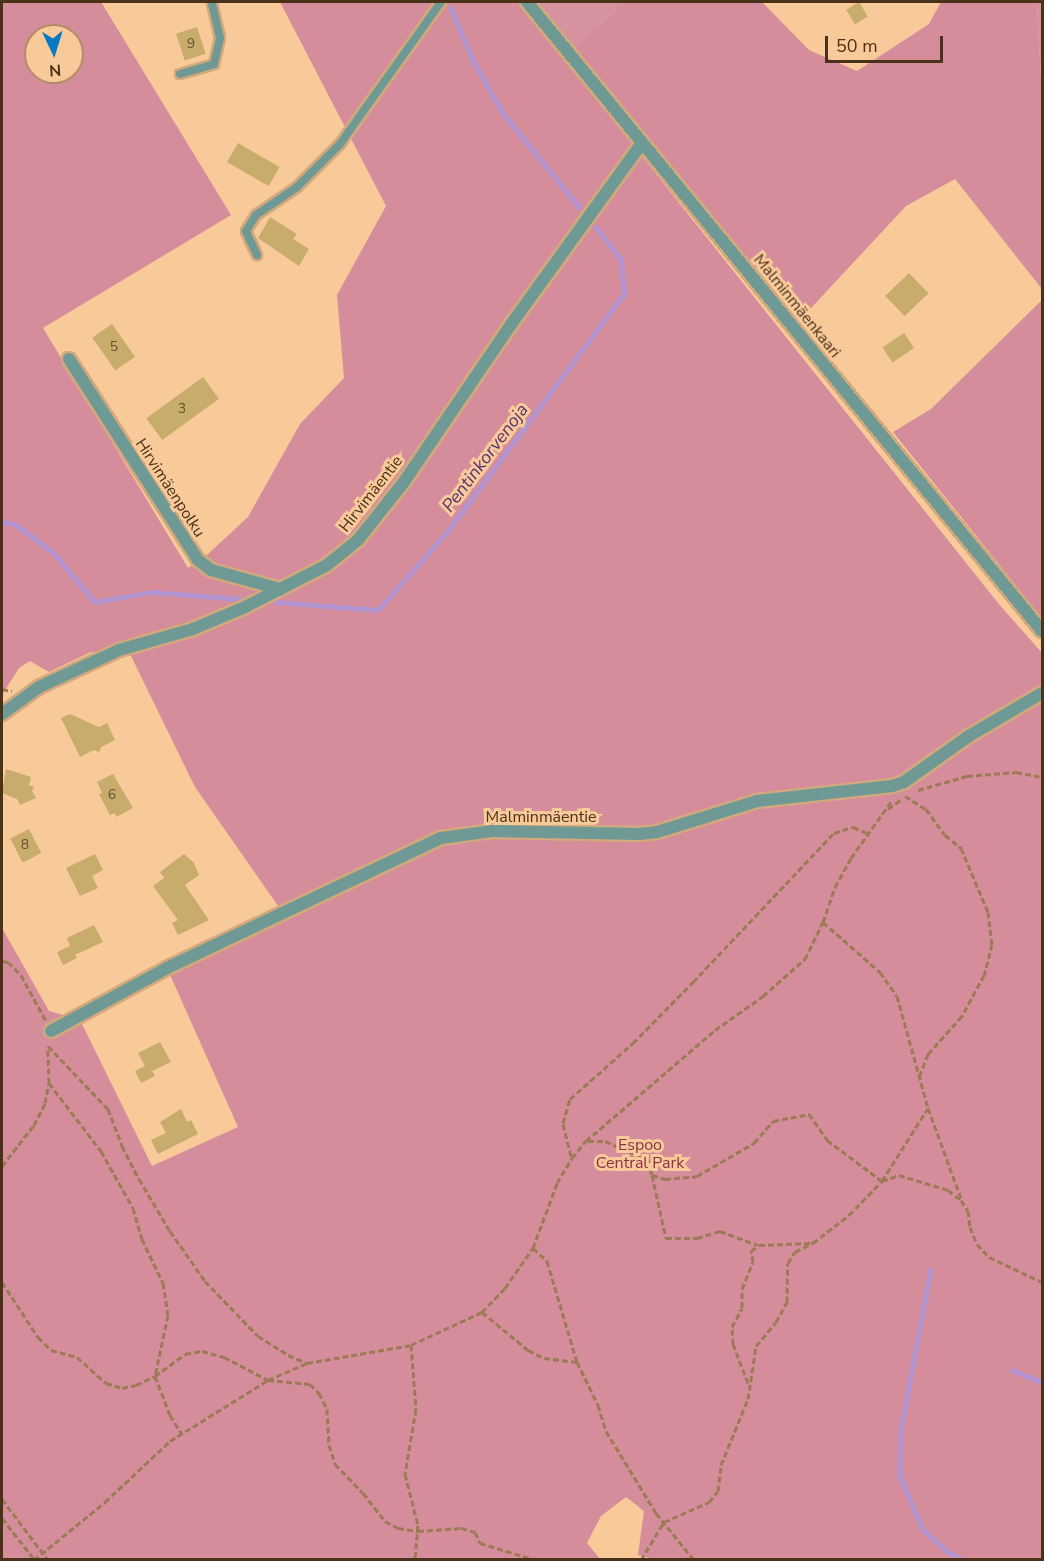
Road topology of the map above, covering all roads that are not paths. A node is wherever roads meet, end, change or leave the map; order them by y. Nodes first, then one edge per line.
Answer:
1 (212, 2) edge
2 (441, 2) edge
3 (527, 2) edge
4 (180, 74) dead end
5 (641, 144) junction
6 (257, 255) dead end
7 (69, 359) dead end
8 (280, 589) junction
9 (1042, 631) edge
10 (1042, 693) edge
11 (2, 714) edge
12 (51, 1031) road end

1 - 4 lane
2 - 6 lane
3 - 5 street, Malminmäenkaari
5 - 8 street, Hirvimäentie
5 - 9 street, Malminmäenkaari
7 - 8 street, Hirvimäenpolku
8 - 11 street, Hirvimäentie
10 - 12 street, Malminmäentie

